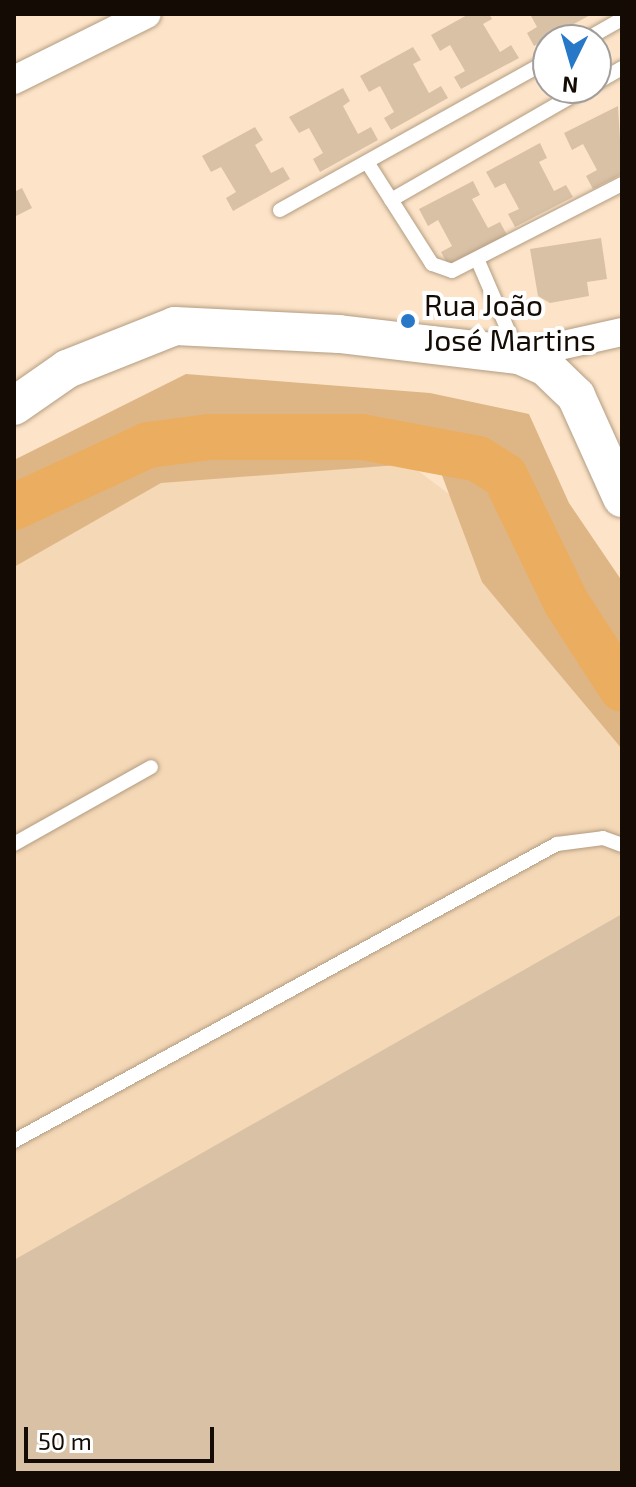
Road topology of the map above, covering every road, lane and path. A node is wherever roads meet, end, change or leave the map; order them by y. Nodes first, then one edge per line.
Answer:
1 (147, 14) edge
2 (532, 70) edge
3 (14, 80) edge
4 (558, 104) edge
5 (367, 162) junction
6 (622, 184) edge
7 (391, 200) junction
8 (280, 210) dead end
9 (478, 261) junction
10 (622, 332) edge
11 (519, 355) junction
12 (14, 406) edge
13 (621, 492) edge
14 (151, 767) dead end
15 (14, 844) edge
16 (622, 845) edge
17 (14, 1141) edge

1 - 3 street
2 - 5 lane
4 - 7 lane
5 - 7 lane
5 - 8 lane
6 - 9 lane
7 - 9 lane
9 - 11 lane
10 - 11 street
11 - 12 main road
11 - 13 main road
14 - 15 lane
16 - 17 lane

